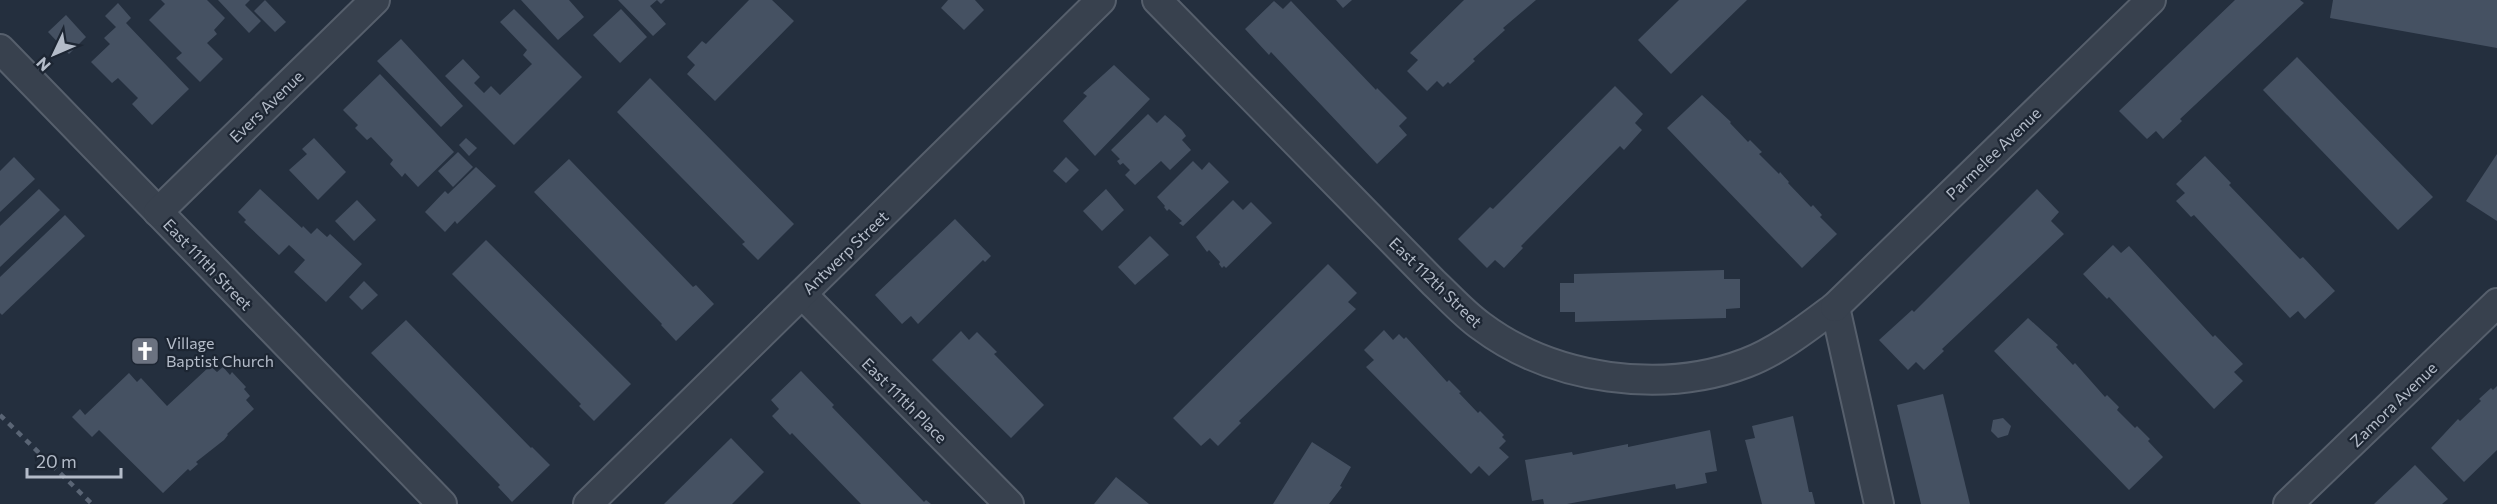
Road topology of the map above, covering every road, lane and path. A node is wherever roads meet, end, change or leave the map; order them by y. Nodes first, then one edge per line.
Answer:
1 (375, 0) edge
2 (1101, 0) edge
3 (1157, 0) edge
4 (2151, 0) edge
5 (0, 49) edge
6 (158, 212) junction
7 (802, 294) junction
8 (2497, 303) edge
9 (1835, 307) junction
10 (442, 504) edge
11 (588, 504) edge
12 (1009, 504) edge
13 (1879, 504) edge
14 (2288, 504) edge

1 - 6 street, Evers Avenue
2 - 7 street, Antwerp Street
3 - 9 street, East 112th Street
4 - 9 street, Parmelee Avenue
5 - 6 street, East 111th Street
6 - 10 street, East 111th Street
7 - 11 street, Antwerp Street
7 - 12 street, East 111th Place
8 - 14 street, Zamora Avenue
9 - 13 street

